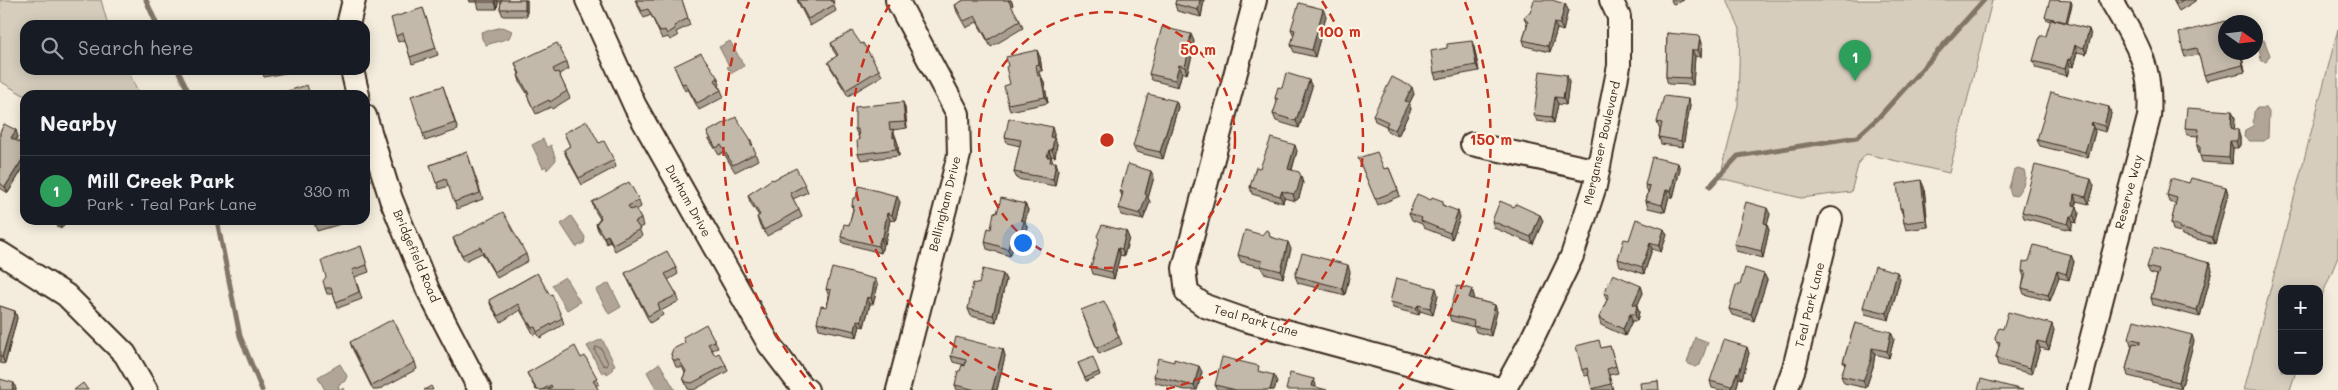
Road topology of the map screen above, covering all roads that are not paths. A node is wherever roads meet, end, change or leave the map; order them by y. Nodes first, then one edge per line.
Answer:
1 (354, 0) edge
2 (587, 0) edge
3 (896, 0) edge
4 (1254, 0) edge
5 (1611, 0) edge
6 (2111, 0) edge
7 (349, 20) edge
8 (353, 75) edge
9 (357, 90) edge
10 (370, 132) edge
11 (1472, 144) dead end
12 (1598, 171) junction
13 (1831, 220) dead end
14 (0, 253) edge
15 (146, 390) edge
16 (480, 390) edge
17 (807, 390) edge
18 (898, 390) edge
19 (1504, 390) edge
20 (1786, 390) edge
21 (2078, 390) edge

1 - 7 street
2 - 17 street, Durham Drive
3 - 18 street, Bellingham Drive
4 - 19 street, Teal Park Lane
5 - 12 street, Merganser Boulevard
6 - 21 street, Reserve Way
8 - 9 street
10 - 16 street, Bridgefield Road
11 - 12 street
12 - 19 street, Merganser Boulevard
13 - 20 street, Teal Park Lane
14 - 15 street

